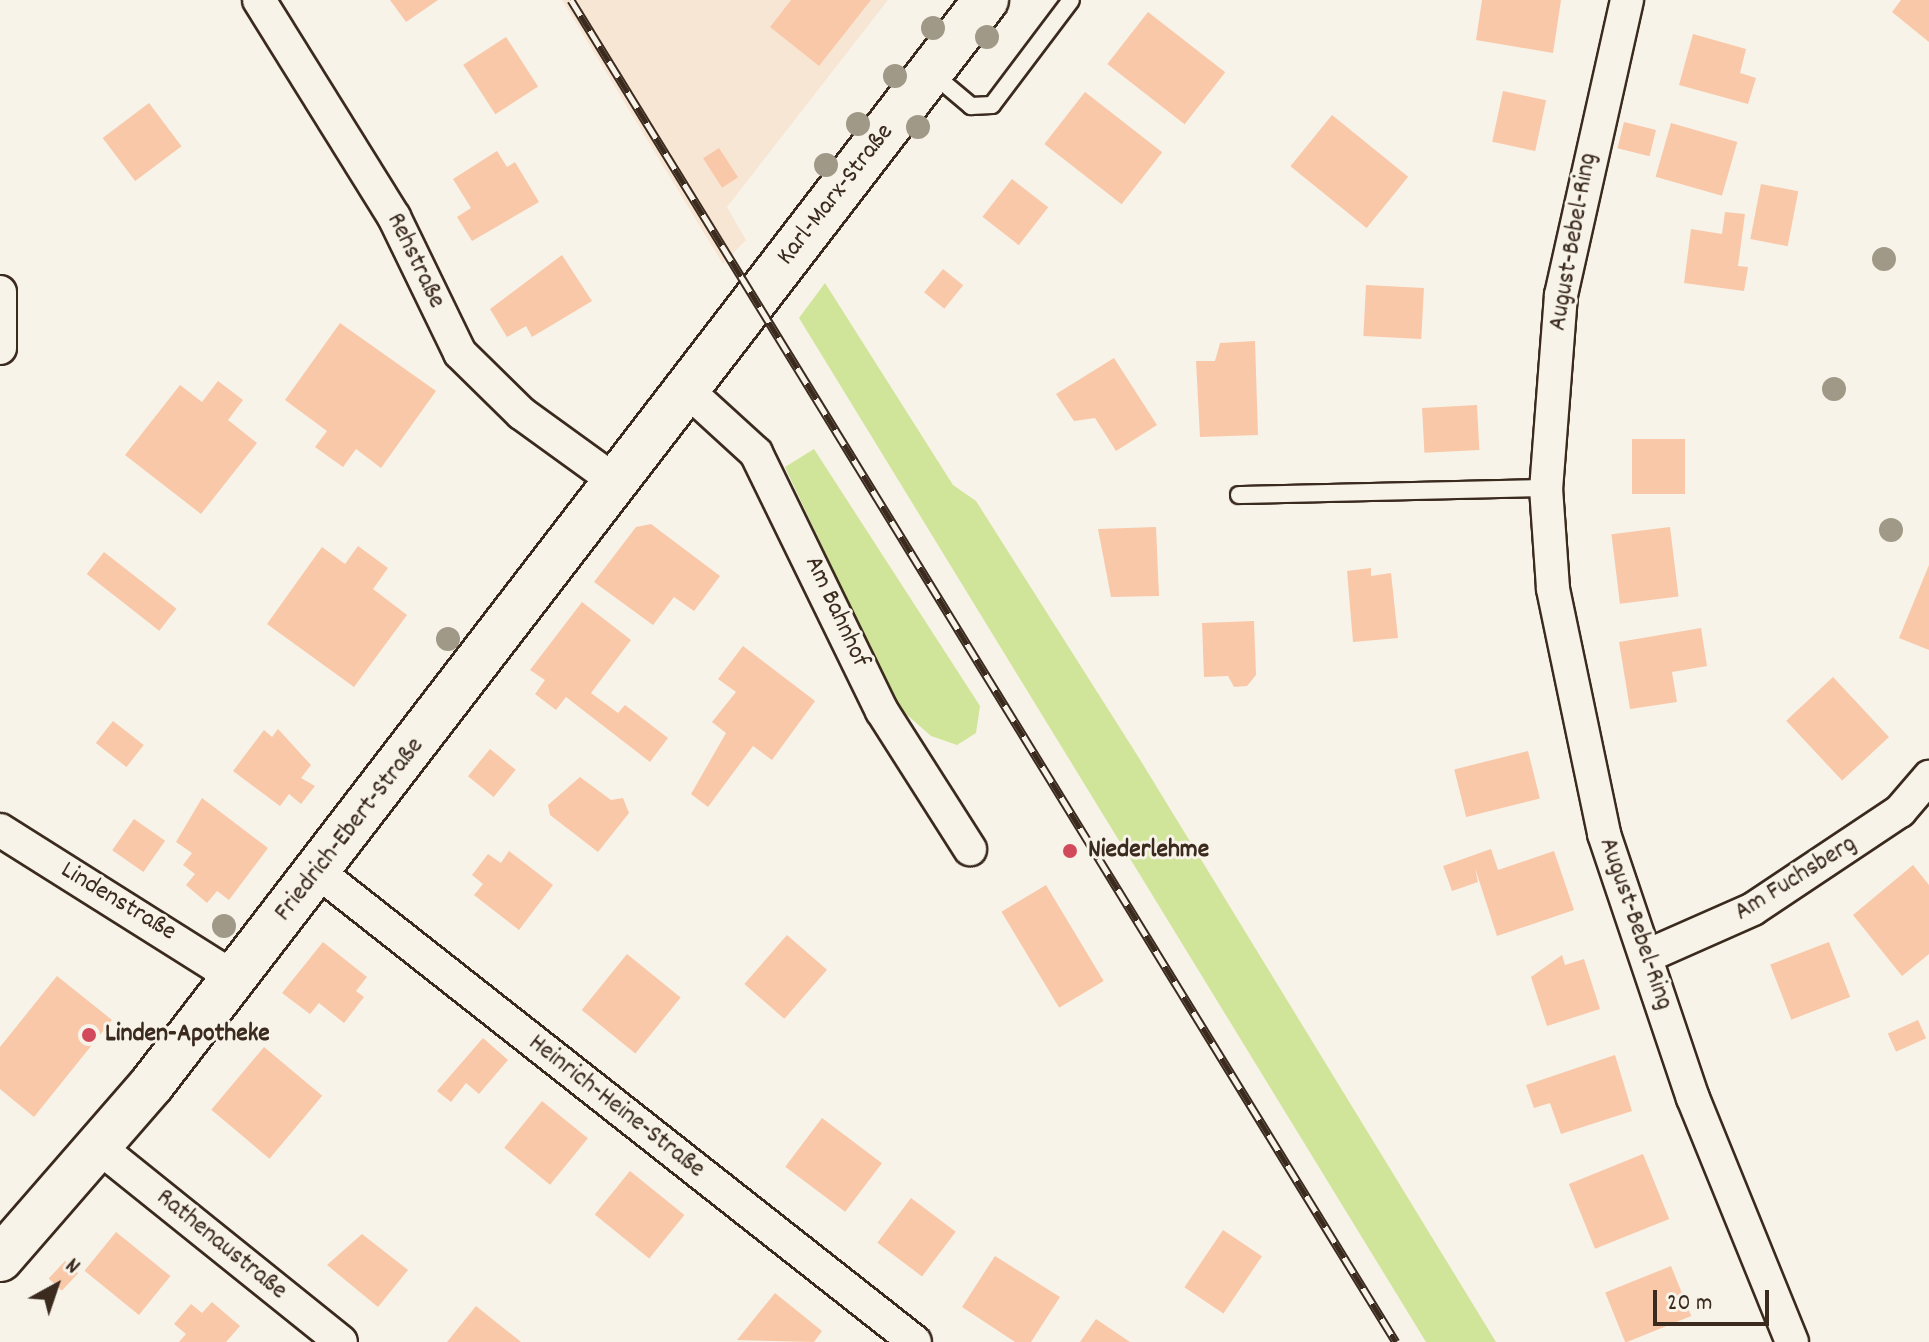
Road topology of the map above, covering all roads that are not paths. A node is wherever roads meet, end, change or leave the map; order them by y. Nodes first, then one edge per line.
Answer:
1 (259, 0) edge
2 (986, 0) edge
3 (1071, 0) edge
4 (1627, 0) edge
5 (931, 72) junction
6 (0, 292) edge
7 (0, 348) edge
8 (686, 389) junction
9 (615, 481) junction
10 (1546, 488) junction
11 (1239, 495) dead end
12 (1929, 777) edge
13 (0, 830) edge
14 (970, 849) dead end
15 (317, 871) junction
16 (1647, 956) junction
17 (235, 978) junction
18 (100, 1148) junction
19 (0, 1259) edge
20 (341, 1342) edge
21 (915, 1342) edge
22 (1792, 1342) edge

1 - 9 street, Rehstraße
2 - 5 street, Karl-Marx-Straße
3 - 5 lane
4 - 10 street, August-Bebel-Ring
5 - 8 street, Karl-Marx-Straße
6 - 7 street
8 - 9 street, Friedrich-Ebert-Straße
8 - 14 street, Am Bahnhof
9 - 15 street, Friedrich-Ebert-Straße
10 - 11 lane
10 - 16 street, August-Bebel-Ring
12 - 16 street, Am Fuchsberg
13 - 17 street, Lindenstraße
15 - 17 street, Friedrich-Ebert-Straße
15 - 21 street, Heinrich-Heine-Straße
16 - 22 street, August-Bebel-Ring
17 - 18 street, Friedrich-Ebert-Straße
18 - 19 street, Friedrich-Ebert-Straße
18 - 20 street, Rathenaustraße

